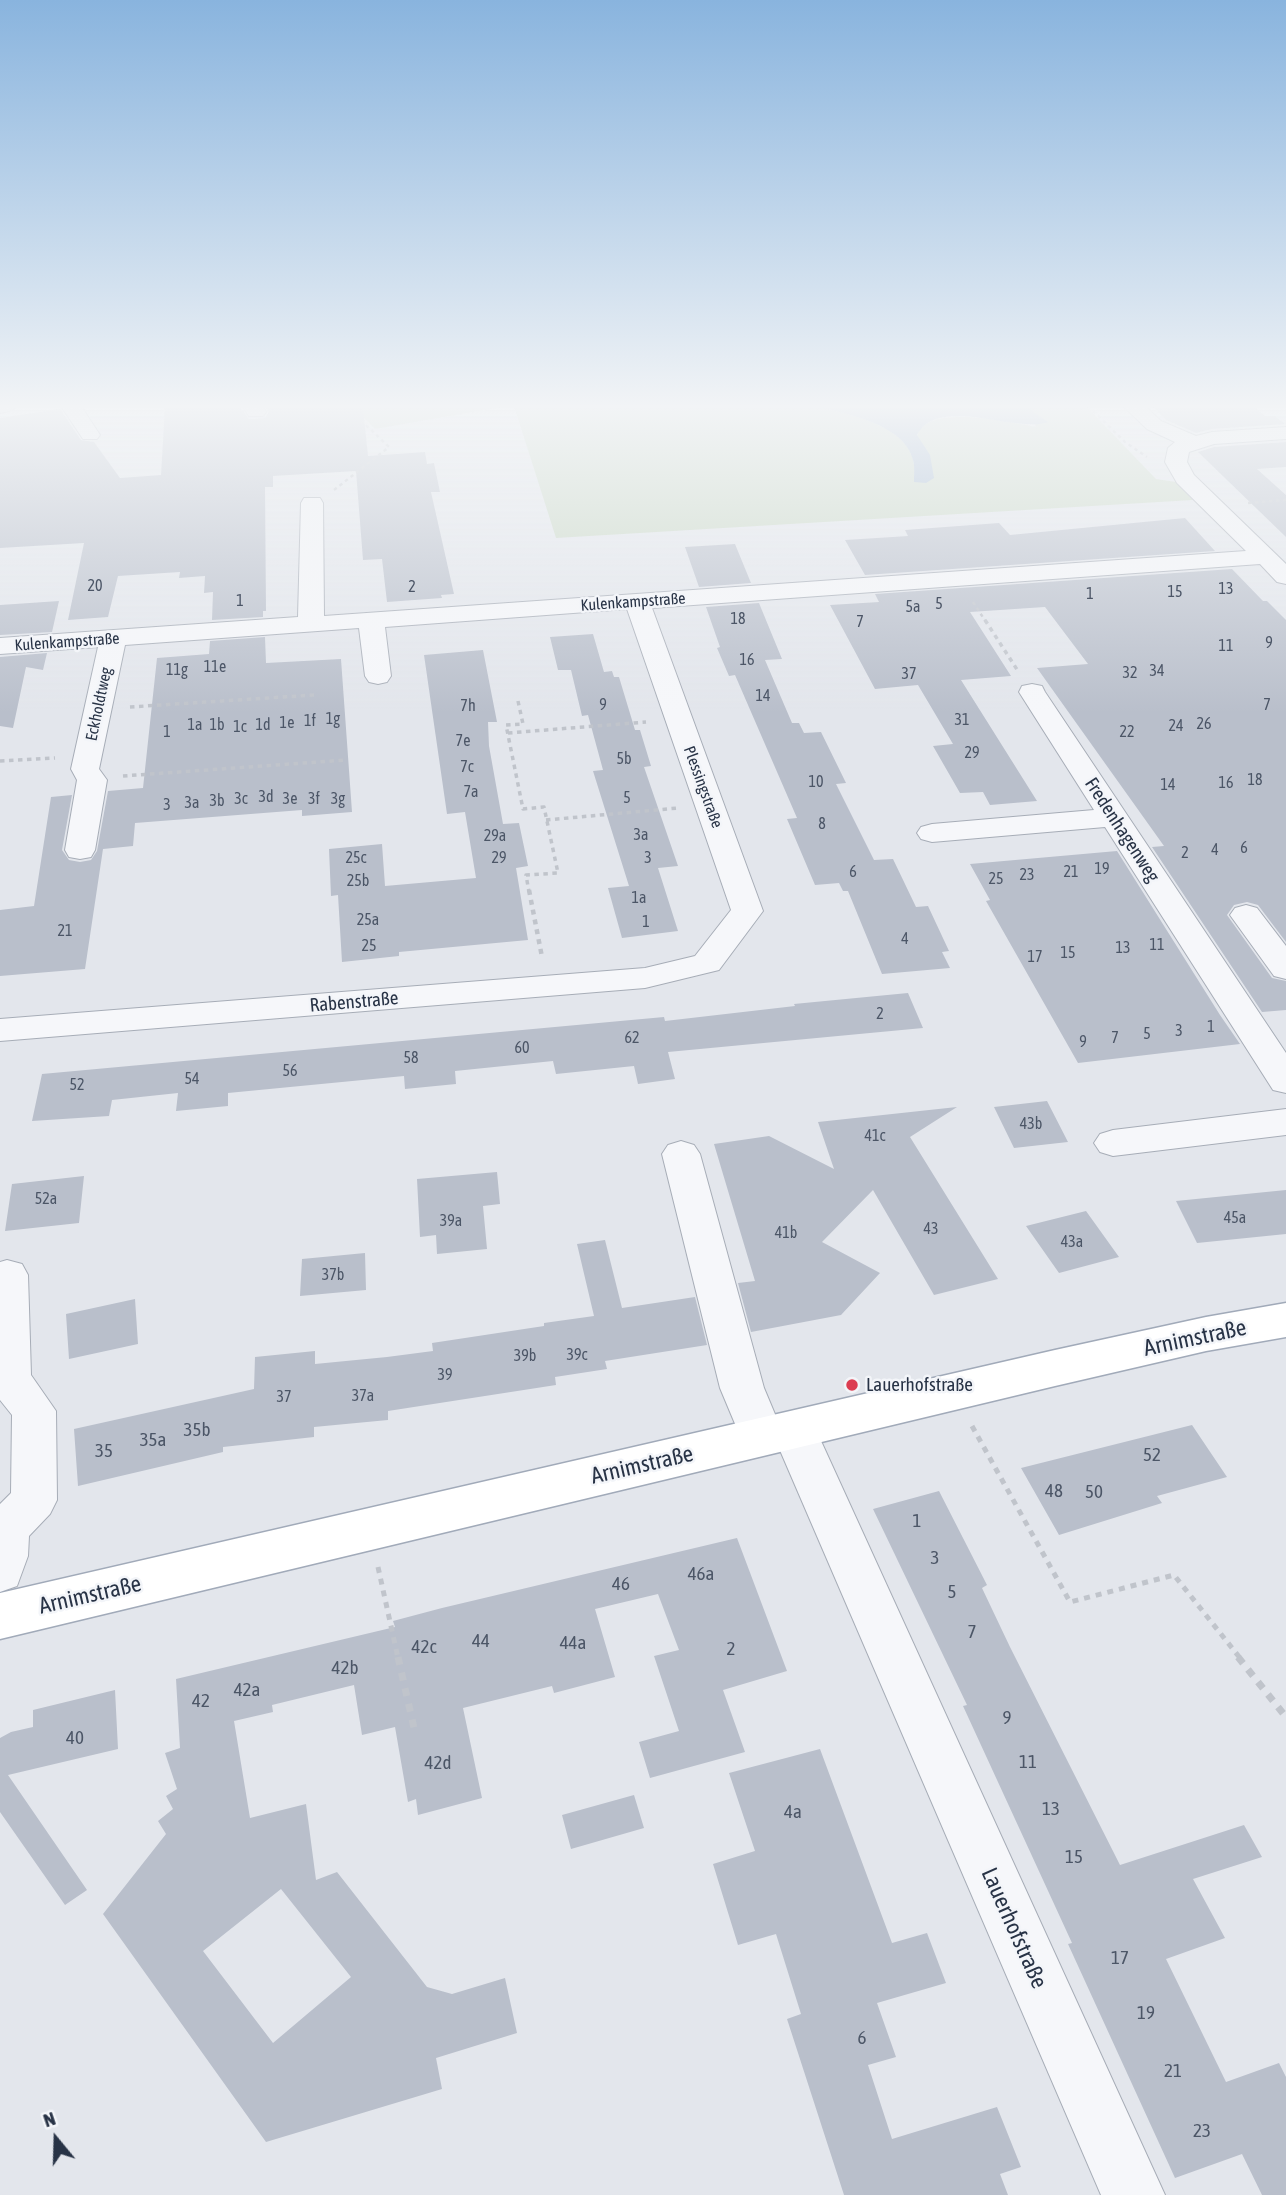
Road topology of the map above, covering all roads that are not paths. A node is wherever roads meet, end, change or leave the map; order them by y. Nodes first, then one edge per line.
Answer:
1 (312, 508) edge
2 (1216, 508) edge
3 (1265, 557) junction
4 (1286, 576) edge
5 (637, 601) junction
6 (371, 620) junction
7 (311, 624) junction
8 (113, 639) junction
9 (0, 646) edge
10 (378, 676) dead end
11 (1032, 692) road end
12 (1113, 817) junction
13 (932, 833) dead end
14 (80, 850) dead end
15 (1247, 915) dead end
16 (707, 963) joint
17 (1286, 969) edge
18 (0, 1030) edge
19 (1286, 1081) edge
20 (1286, 1122) edge
21 (1113, 1143) dead end
22 (681, 1154) dead end
23 (0, 1276) edge
24 (1286, 1320) edge
25 (778, 1433) junction
26 (0, 1571) edge
27 (0, 1616) edge
28 (1133, 2195) edge

1 - 7 street
2 - 3 street
3 - 4 street
3 - 5 street, Kulenkampstraße
5 - 6 street, Kulenkampstraße
5 - 16 street, Plessingstraße
6 - 7 street, Kulenkampstraße
6 - 10 street
7 - 8 street, Kulenkampstraße
8 - 9 street, Kulenkampstraße
8 - 14 street, Eckholdtweg
11 - 12 street, Fredenhagenweg
12 - 13 street
12 - 19 street, Fredenhagenweg
15 - 17 street
16 - 18 street, Rabenstraße
20 - 21 street
22 - 25 street, Lauerhofstraße
23 - 26 street
24 - 25 main road, Arnimstraße
25 - 27 main road, Arnimstraße
25 - 28 street, Lauerhofstraße

